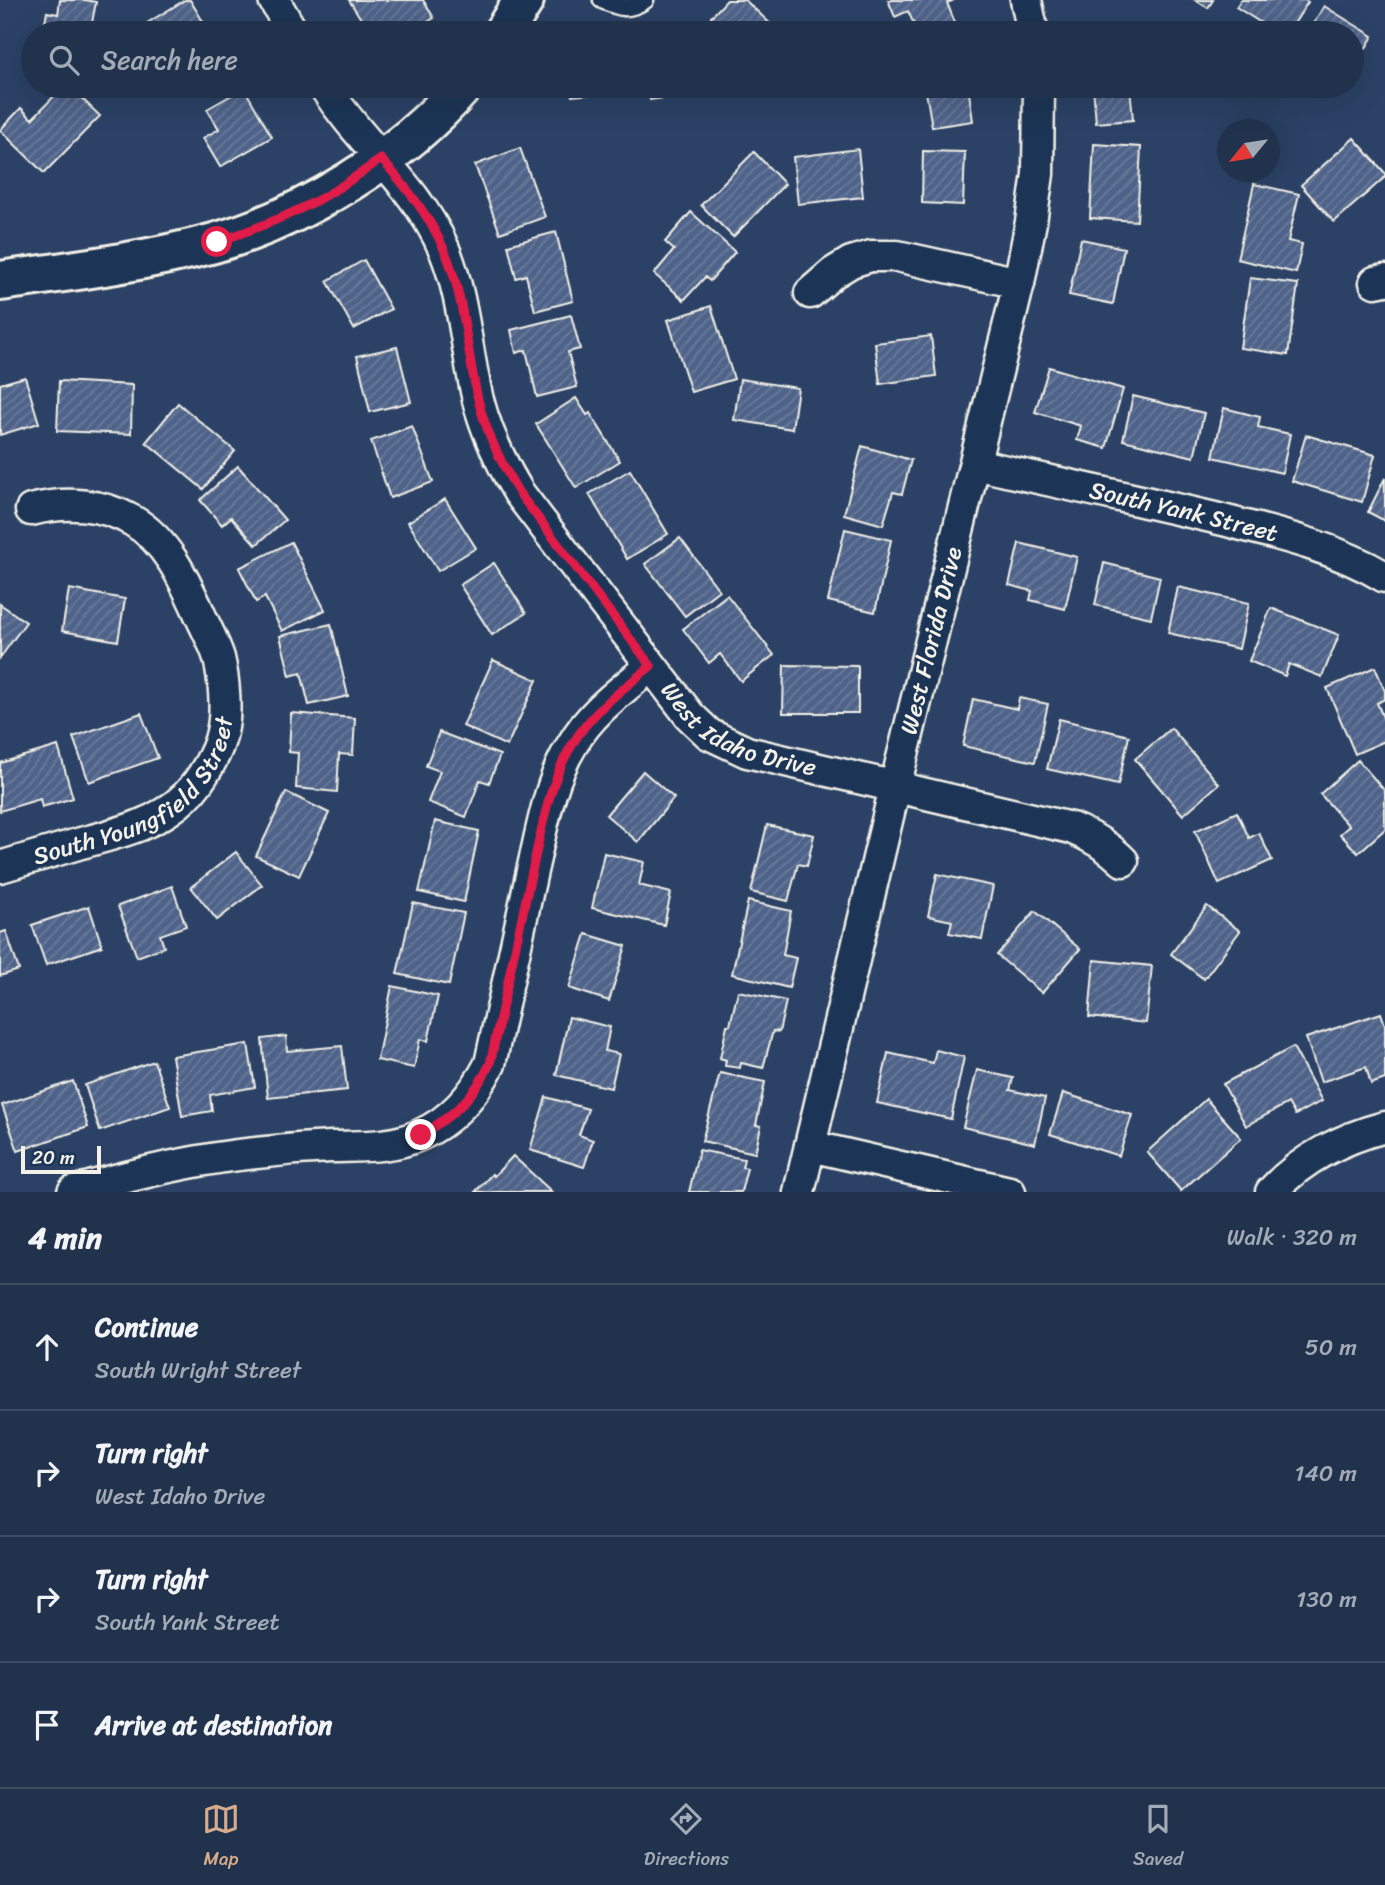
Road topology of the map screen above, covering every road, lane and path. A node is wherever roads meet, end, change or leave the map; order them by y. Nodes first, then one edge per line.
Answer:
1 (274, 0) edge
2 (524, 0) edge
3 (602, 0) edge
4 (645, 0) edge
5 (1026, 0) edge
6 (286, 21) edge
7 (511, 21) edge
8 (1030, 21) edge
9 (332, 98) edge
10 (451, 98) edge
11 (1039, 98) edge
12 (381, 159) junction
13 (0, 281) edge
14 (1019, 283) junction
15 (810, 293) dead end
16 (975, 464) junction
17 (31, 510) dead end
18 (1385, 577) edge
19 (651, 666) junction
20 (895, 787) junction
21 (1123, 861) dead end
22 (0, 866) edge
23 (1385, 1127) edge
24 (810, 1146) junction
25 (73, 1192) edge
26 (799, 1192) edge
27 (1010, 1192) edge
28 (1271, 1192) edge

1 - 6 street
2 - 7 street
3 - 4 lane
5 - 8 street
9 - 12 street, West Idaho Drive
10 - 12 street
11 - 14 street, West Florida Drive
12 - 13 street
12 - 19 street, West Idaho Drive
14 - 15 street
14 - 16 street, West Florida Drive
16 - 18 street, South Yank Street
16 - 20 street, West Florida Drive
17 - 22 street, South Youngfield Street
19 - 20 street, West Idaho Drive
19 - 25 street
20 - 21 street, West Idaho Drive
20 - 24 street, West Florida Drive
23 - 28 street
24 - 26 street, West Florida Drive
24 - 27 street

